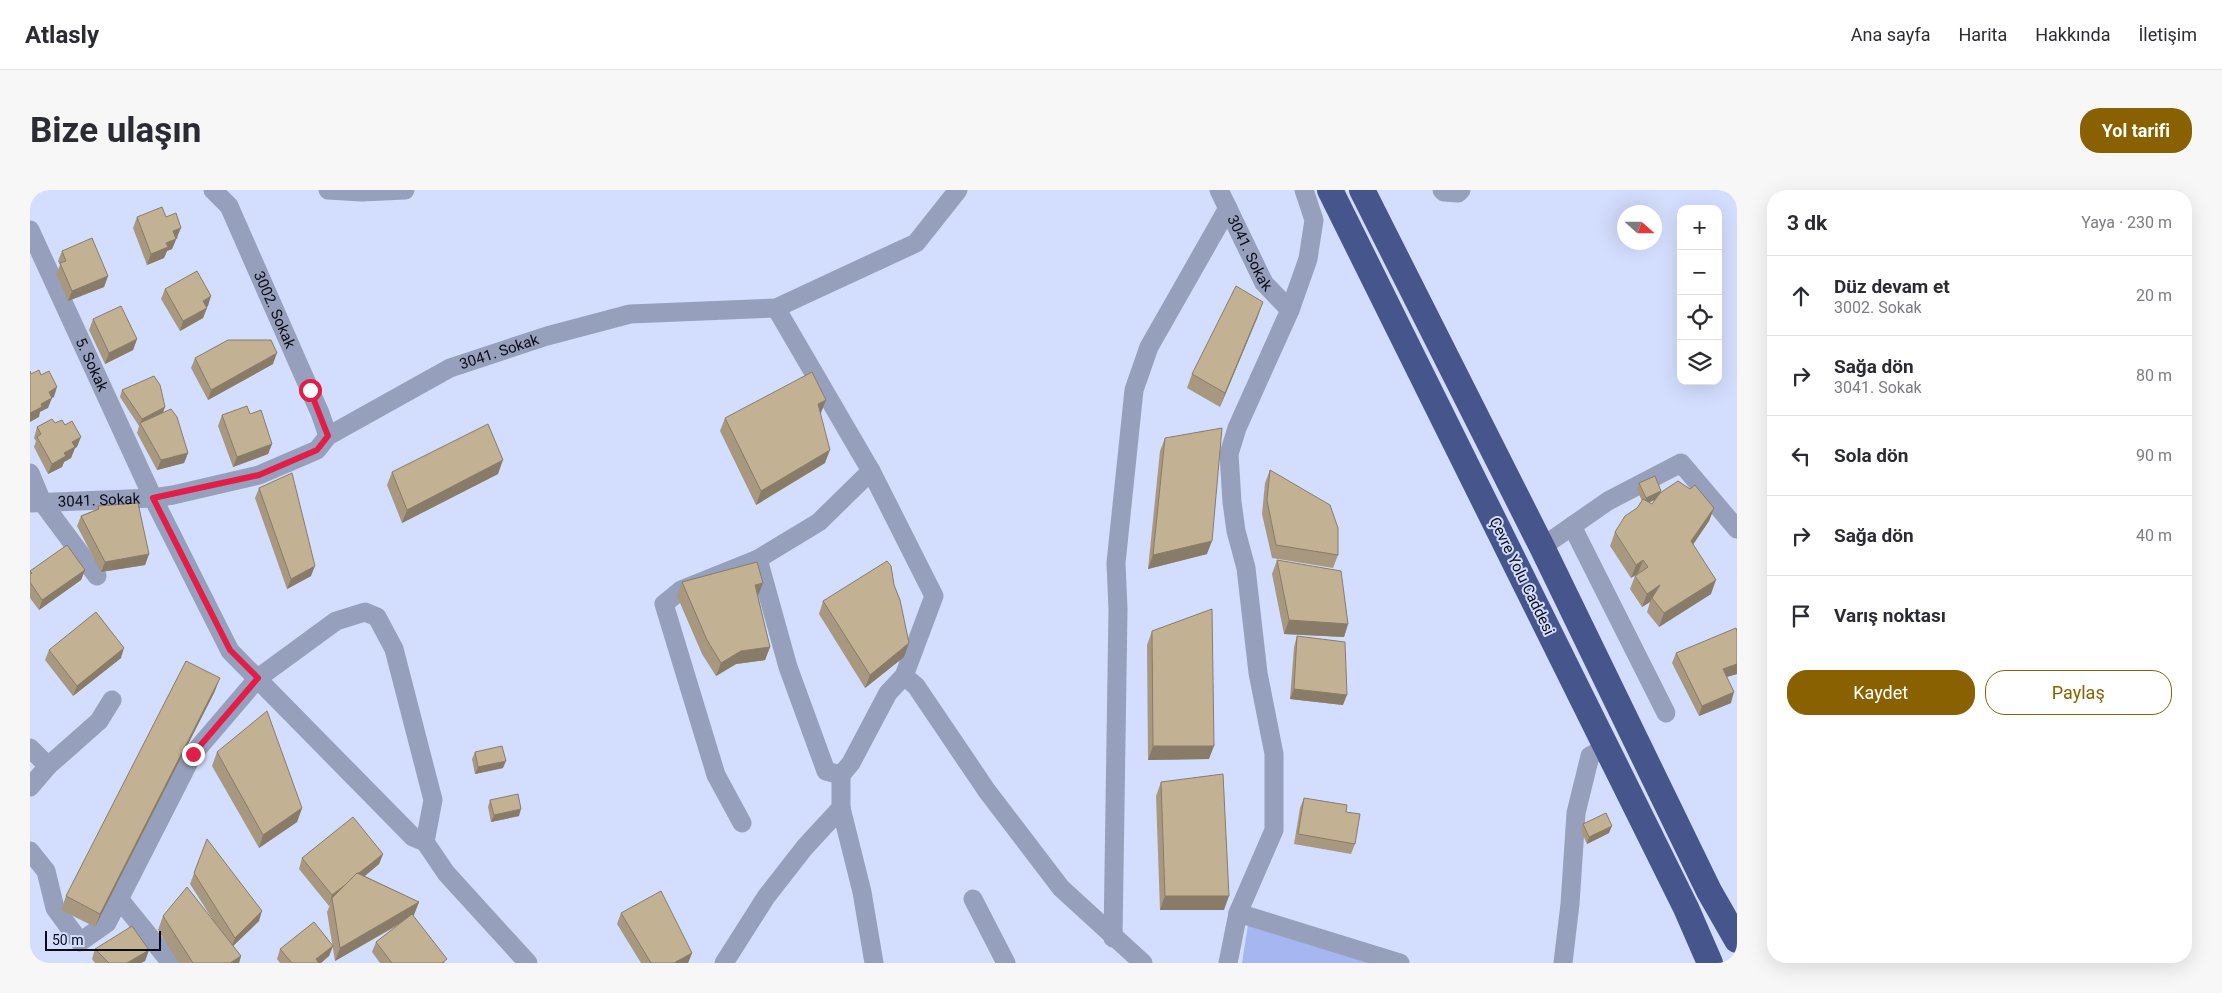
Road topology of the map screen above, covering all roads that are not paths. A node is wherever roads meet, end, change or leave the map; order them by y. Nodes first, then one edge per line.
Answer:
1 (328, 190) edge
2 (405, 190) edge
3 (958, 190) edge
4 (1219, 190) edge
5 (1304, 190) edge
6 (1330, 190) edge
7 (1362, 190) edge
8 (1442, 190) edge
9 (1461, 190) edge
10 (221, 193) edge
11 (1228, 208) junction
12 (30, 230) edge
13 (776, 308) junction
14 (1290, 310) junction
15 (328, 436) junction
16 (871, 471) junction
17 (30, 473) edge
18 (153, 498) junction
19 (36, 503) edge
20 (1572, 526) junction
21 (1737, 529) edge
22 (1542, 547) junction
23 (758, 559) junction
24 (97, 576) dead end
25 (904, 676) junction
26 (258, 678) junction
27 (112, 700) dead end
28 (1666, 713) dead end
29 (1606, 747) junction
30 (30, 748) edge
31 (48, 766) junction
32 (841, 775) junction
33 (30, 787) edge
34 (841, 808) junction
35 (742, 823) dead end
36 (425, 842) junction
37 (30, 851) edge
38 (973, 899) dead end
39 (120, 900) junction
40 (1238, 913) junction
41 (1113, 938) junction
42 (1737, 940) edge
43 (171, 963) edge
44 (528, 963) edge
45 (724, 963) edge
46 (874, 963) edge
47 (1006, 963) edge
48 (1142, 963) edge
49 (1228, 963) edge
50 (1400, 963) edge
51 (1563, 963) edge
52 (1710, 963) edge

1 - 2 street
3 - 13 street, 3041. Sokak
4 - 11 street, 3041. Sokak
5 - 14 street
6 - 29 highway, Çevre Yolu Caddesi
7 - 22 highway, Çevre Yolu Caddesi
8 - 9 street
10 - 15 street, 3002. Sokak
11 - 14 street, 3041. Sokak
11 - 41 street
12 - 18 street, 5. Sokak
13 - 15 street, 3041. Sokak
13 - 16 street
14 - 40 street
15 - 18 street, 3041. Sokak
16 - 23 street
16 - 25 street
17 - 19 street
18 - 19 street, 3041. Sokak
18 - 26 street, 5. Sokak
19 - 24 street
20 - 21 street
20 - 22 street
20 - 28 street
22 - 42 highway, Çevre Yolu Caddesi
23 - 32 street
23 - 35 street
25 - 32 street
25 - 41 street
26 - 36 street, 5. Sokak
26 - 36 street
26 - 39 street
27 - 31 street
29 - 51 street
29 - 52 highway, Çevre Yolu Caddesi
30 - 31 street
31 - 33 street
32 - 34 street
34 - 45 street
34 - 46 street
36 - 44 street
37 - 39 street
38 - 47 street
39 - 43 street
40 - 49 street
40 - 50 street
41 - 48 street

